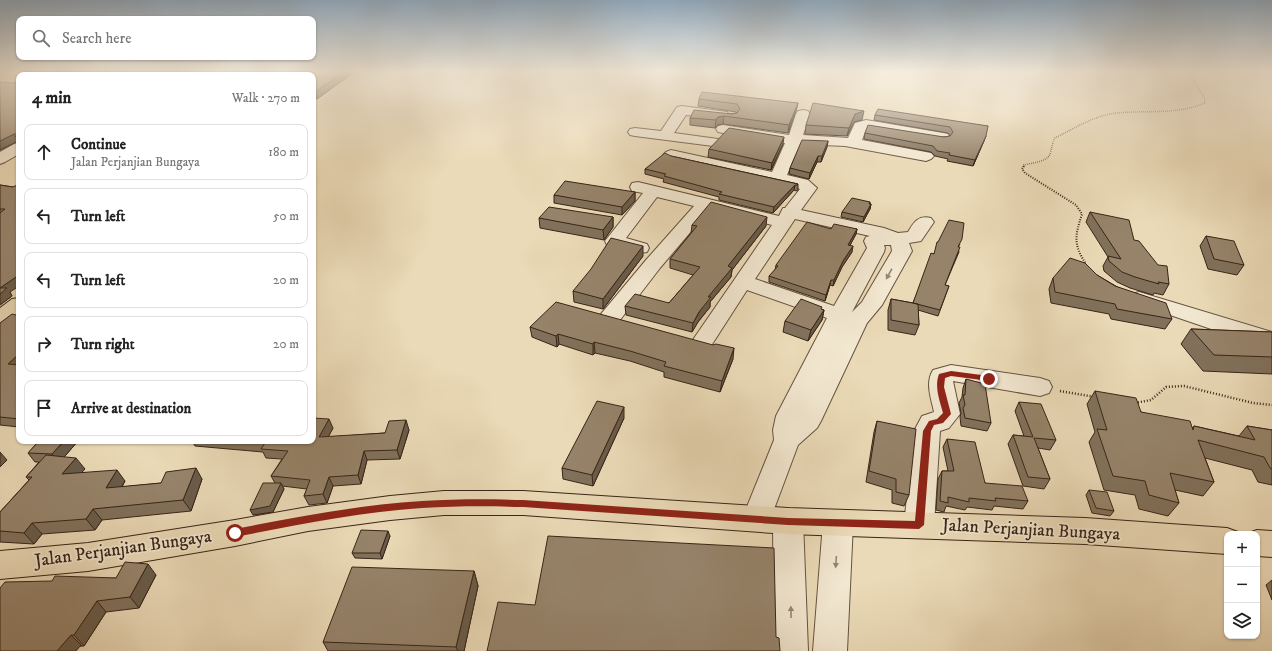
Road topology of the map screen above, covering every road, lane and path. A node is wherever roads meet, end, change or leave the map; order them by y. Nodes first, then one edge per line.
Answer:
1 (1205, 102) edge
2 (664, 108) dead end
3 (682, 110) junction
4 (803, 114) dead end
5 (723, 129) junction
6 (635, 132) dead end
7 (666, 135) junction
8 (943, 137) edge
9 (794, 140) junction
10 (713, 142) junction
11 (853, 144) junction
12 (16, 149) edge
13 (671, 155) edge
14 (926, 156) dead end
15 (0, 159) edge
16 (698, 160) junction
17 (777, 178) junction
18 (706, 203) junction
19 (786, 217) junction
20 (925, 222) dead end
21 (896, 240) junction
22 (873, 241) junction
23 (662, 254) junction
24 (1088, 267) edge
25 (743, 282) junction
26 (1122, 293) edge
27 (16, 306) edge
28 (588, 313) edge
29 (0, 318) edge
30 (849, 318) junction
31 (609, 319) junction
32 (632, 326) edge
33 (1272, 339) edge
34 (699, 344) edge
35 (1040, 387) joint
36 (1102, 398) edge
37 (1134, 403) edge
38 (1272, 405) edge
39 (758, 519) junction
40 (788, 521) junction
41 (838, 523) junction
42 (919, 525) junction
43 (1224, 541) edge
44 (1260, 543) edge
45 (1272, 544) edge
46 (0, 566) edge
47 (791, 651) edge
48 (830, 651) edge

1 - 24 path
2 - 3 street
3 - 5 street
3 - 7 street
4 - 9 street
5 - 9 street
5 - 10 street
6 - 7 street
7 - 10 street
8 - 11 street
9 - 11 street
9 - 17 street
10 - 16 street
11 - 14 street
12 - 15 street
13 - 16 street
16 - 17 street
17 - 19 street
18 - 19 street
18 - 23 street
18 - 23 street
19 - 21 street
19 - 22 street
19 - 25 street
20 - 21 street
21 - 22 street
21 -> 30 street
22 - 30 street
23 - 31 street
25 - 30 street
25 - 34 street
26 - 33 street
27 - 29 main road
28 - 31 street
30 - 39 street
31 - 32 street
35 - 36 path
35 - 42 street
37 - 38 path
39 - 40 main road, Jalan Perjanjian Bungaya
39 - 46 main road, Jalan Perjanjian Bungaya
40 - 41 main road, Jalan Perjanjian Bungaya
47 -> 40 street
41 - 42 main road, Jalan Perjanjian Bungaya
41 -> 48 street
42 - 43 main road, Jalan Perjanjian Bungaya
44 - 45 main road

